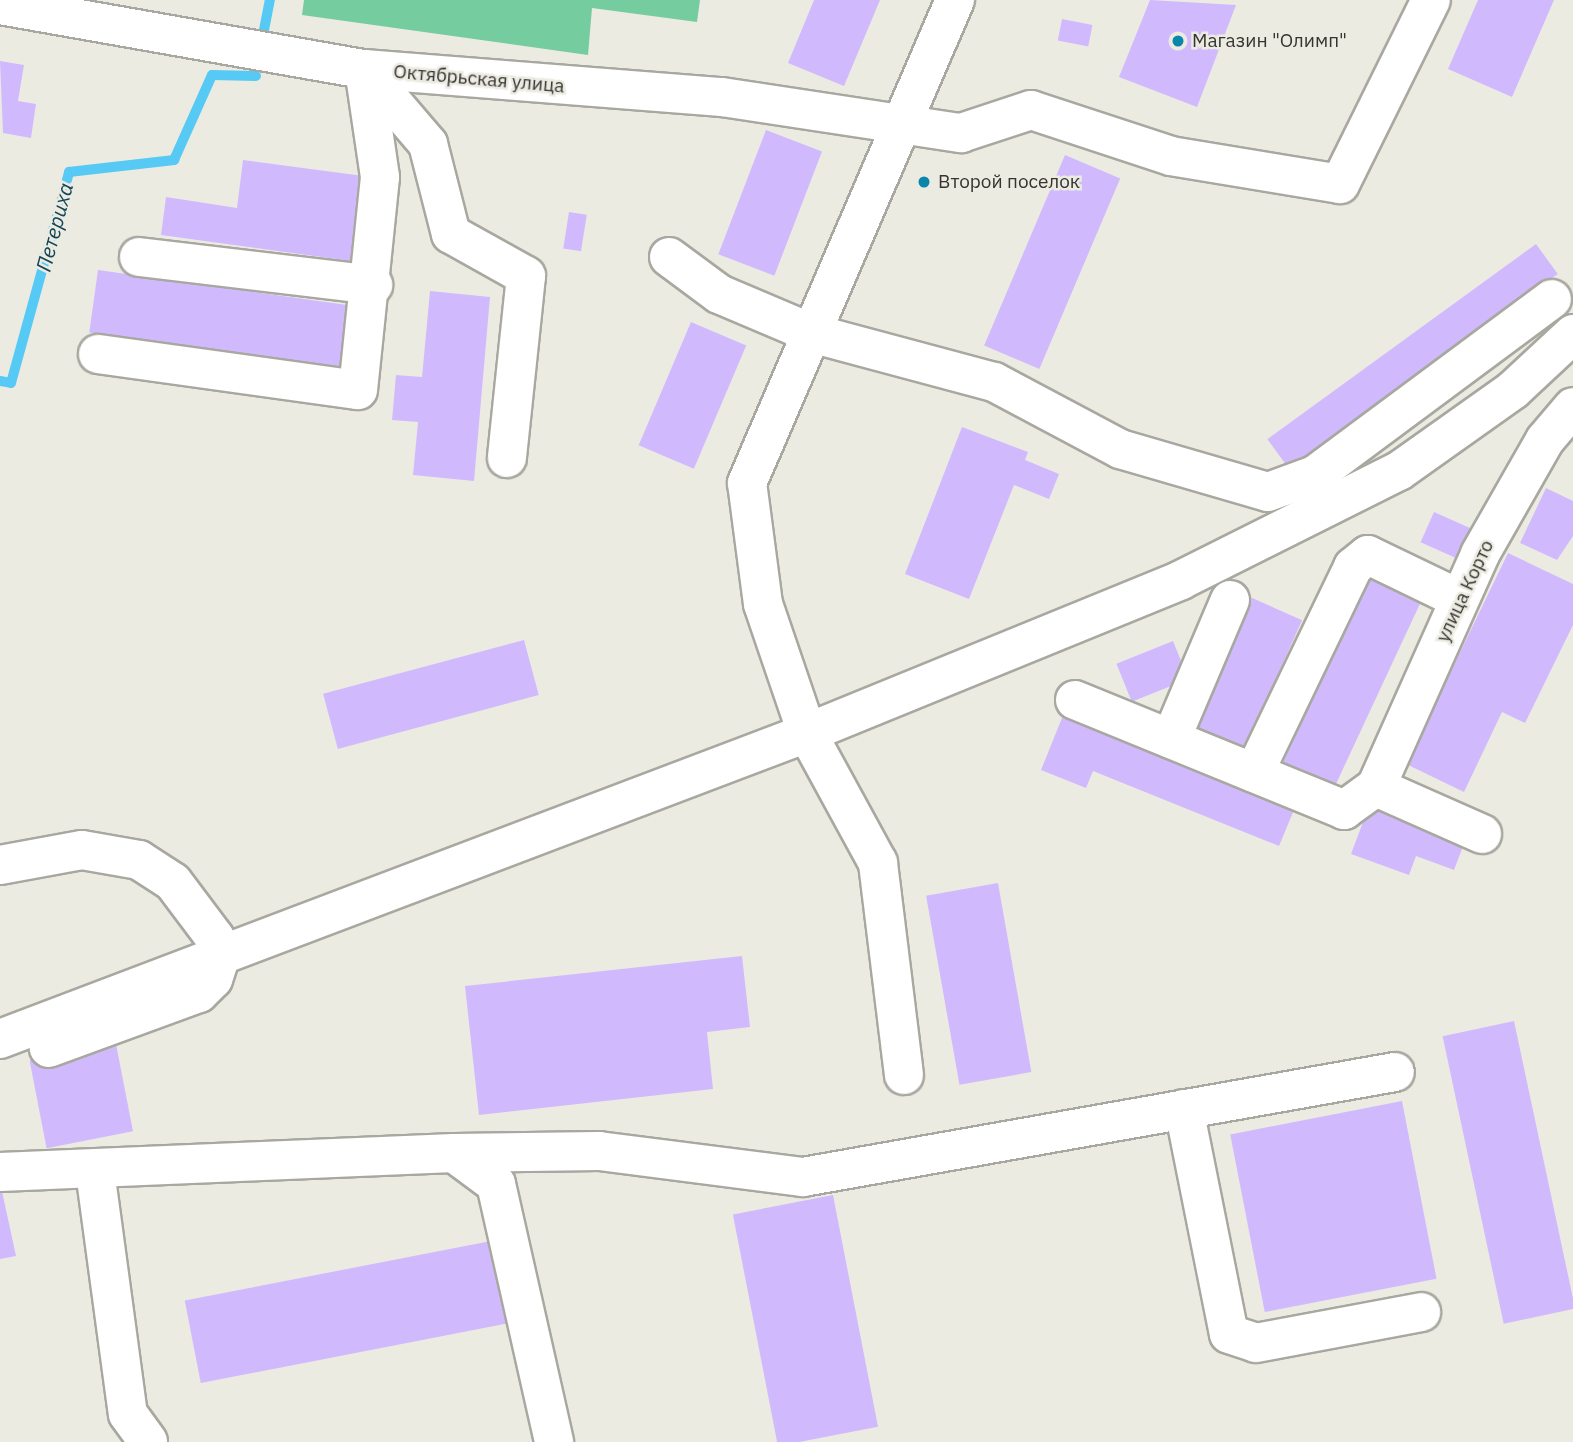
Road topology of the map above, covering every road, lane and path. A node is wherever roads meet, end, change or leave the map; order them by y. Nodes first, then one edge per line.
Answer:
1 (955, 0) edge
2 (1432, 0) edge
3 (0, 5) edge
4 (364, 69) junction
5 (898, 127) junction
6 (139, 257) dead end
7 (669, 257) dead end
8 (373, 285) junction
9 (1552, 299) dead end
10 (811, 333) junction
11 (1573, 334) edge
12 (98, 354) dead end
13 (1573, 407) edge
14 (507, 458) dead end
15 (1459, 599) junction
16 (1230, 600) dead end
17 (1075, 700) dead end
18 (807, 733) junction
19 (1171, 739) junction
20 (1254, 773) junction
21 (1376, 787) junction
22 (1482, 834) dead end
23 (0, 865) edge
24 (220, 958) junction
25 (0, 1039) edge
26 (0, 1064) edge
27 (1395, 1072) dead end
28 (904, 1075) dead end
29 (1184, 1109) junction
30 (454, 1153) junction
31 (95, 1171) junction
32 (0, 1172) edge
33 (1420, 1312) dead end
34 (148, 1442) edge
35 (554, 1442) edge

1 - 5 street
2 - 5 street, Октябрьская улица
3 - 4 street, Октябрьская улица
4 - 5 street, Октябрьская улица
4 - 8 street
4 - 14 street
5 - 10 street
6 - 8 street
7 - 10 street
8 - 12 street
9 - 10 street
10 - 18 street
11 - 18 street
13 - 15 street, улица Корто
15 - 20 street
15 - 21 street, улица Корто
16 - 19 street
17 - 19 street
18 - 24 street
18 - 28 street
19 - 20 street
20 - 21 street
21 - 22 street
23 - 24 street
24 - 25 street
24 - 26 street
27 - 29 street
29 - 30 street
29 - 33 street
30 - 31 street
30 - 35 street
31 - 32 street
31 - 34 street

